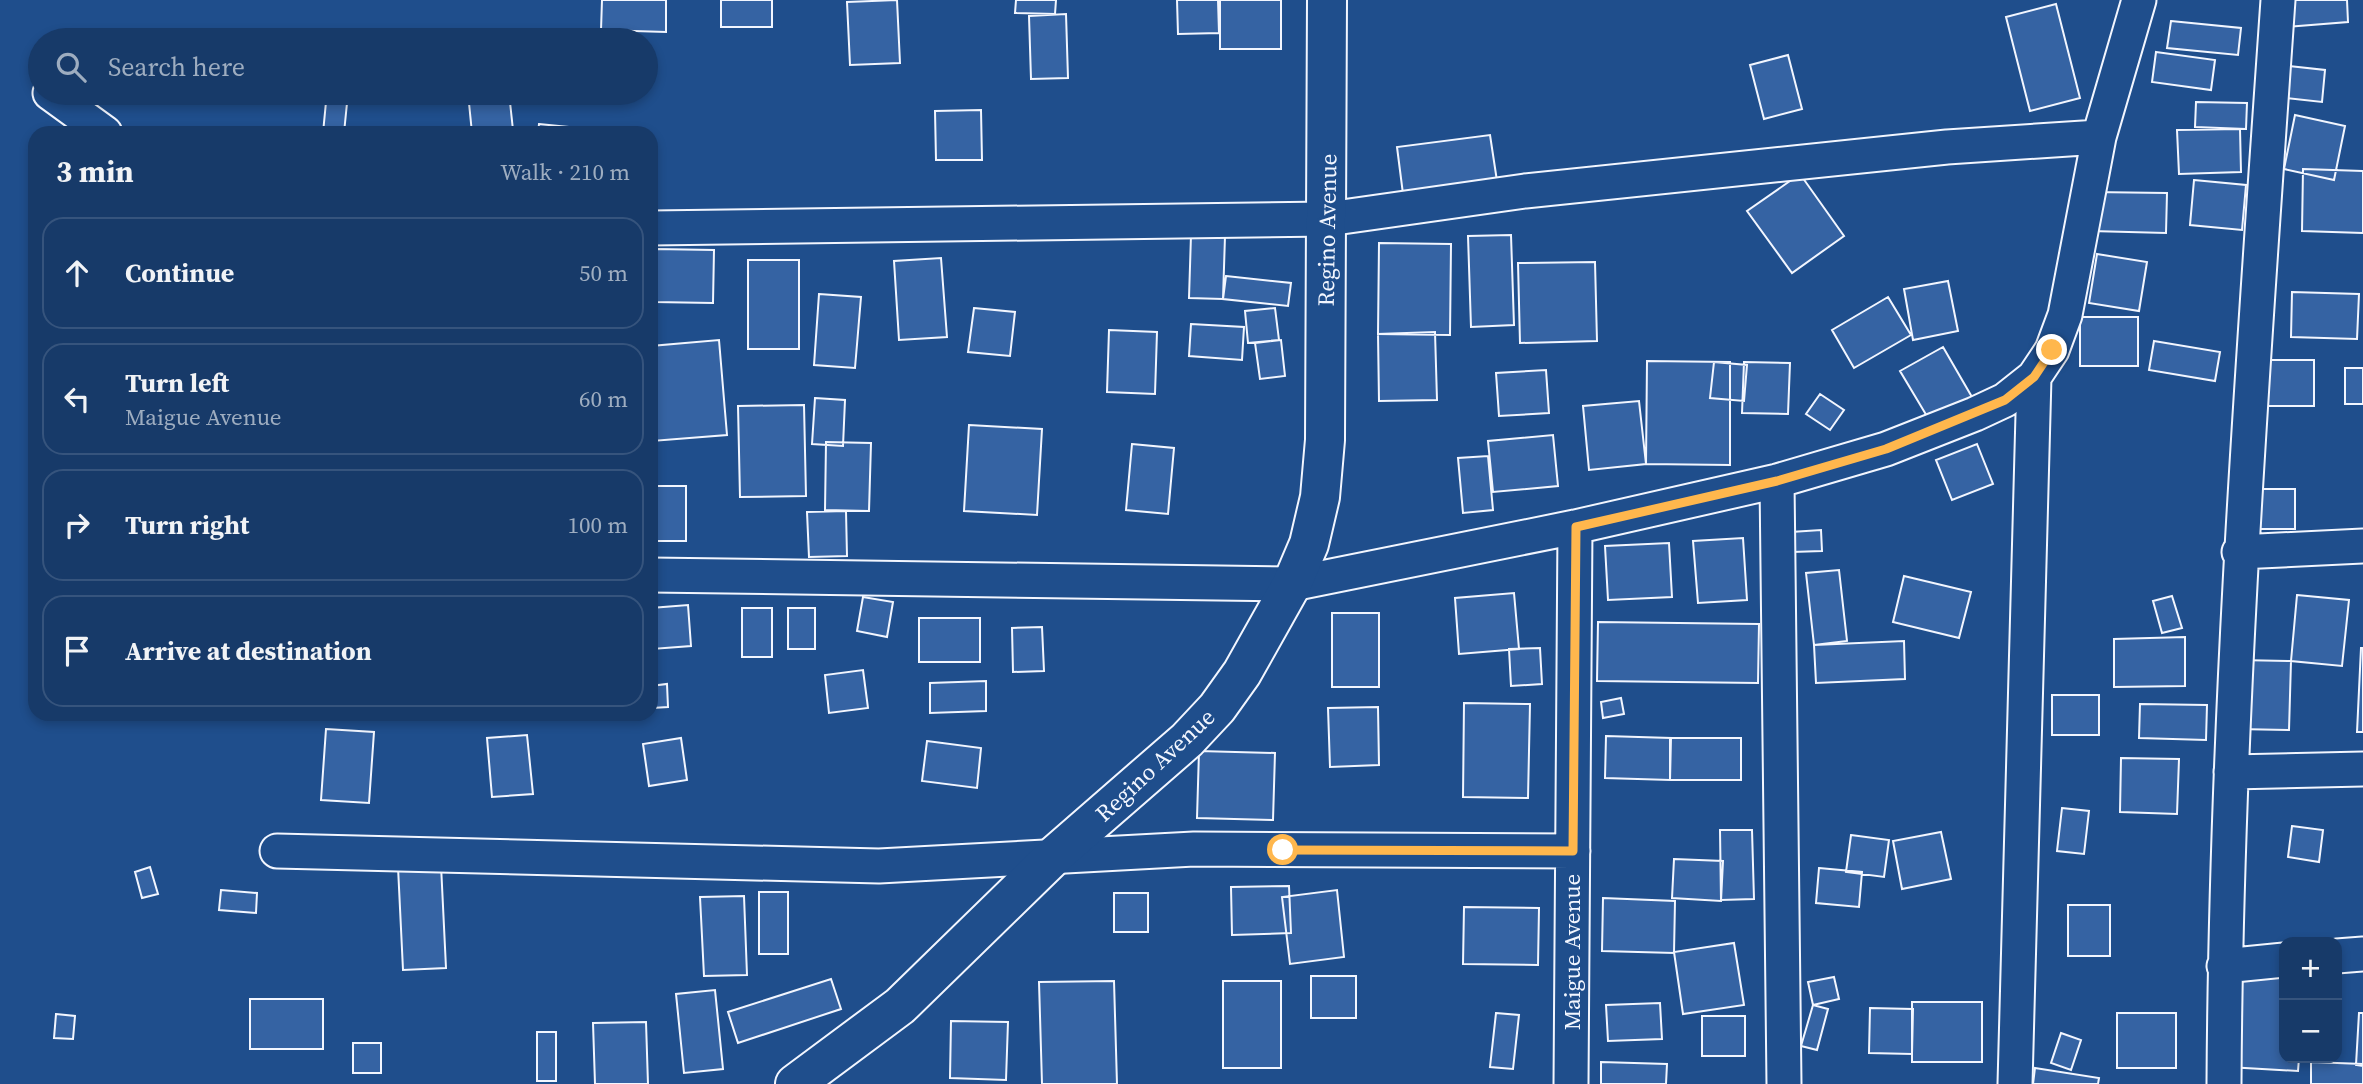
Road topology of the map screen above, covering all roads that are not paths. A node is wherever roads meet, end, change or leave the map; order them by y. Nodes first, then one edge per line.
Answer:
1 (1327, 0) edge
2 (2139, 0) edge
3 (2278, 0) edge
4 (67, 105) edge
5 (95, 126) edge
6 (2099, 137) junction
7 (1328, 219) junction
8 (658, 228) edge
9 (2034, 377) junction
10 (1777, 481) junction
11 (1576, 527) junction
12 (2363, 546) edge
13 (2239, 552) junction
14 (658, 575) edge
15 (1292, 584) junction
16 (2363, 769) edge
17 (2231, 772) junction
18 (277, 851) dead end
19 (1573, 851) junction
20 (1056, 854) junction
21 (2363, 954) edge
22 (2342, 956) edge
23 (2279, 960) edge
24 (2224, 965) junction
25 (795, 1084) edge
26 (1571, 1084) edge
27 (1784, 1084) edge
28 (2015, 1084) edge
29 (2224, 1084) edge

1 - 7 street, Regino Avenue
2 - 6 street
3 - 13 street
4 - 5 street
6 - 7 street
6 - 9 street
7 - 8 street
7 - 15 street, Regino Avenue
9 - 10 street
9 - 28 street
10 - 11 street
10 - 27 street
11 - 15 street
11 - 19 street, Maigue Avenue
12 - 13 street
13 - 17 street
14 - 15 street
15 - 20 street, Regino Avenue
16 - 17 street
17 - 24 street
18 - 20 street
19 - 20 street
19 - 26 street, Maigue Avenue
20 - 25 street, Regino Avenue
21 - 22 street
23 - 24 street
24 - 29 street

